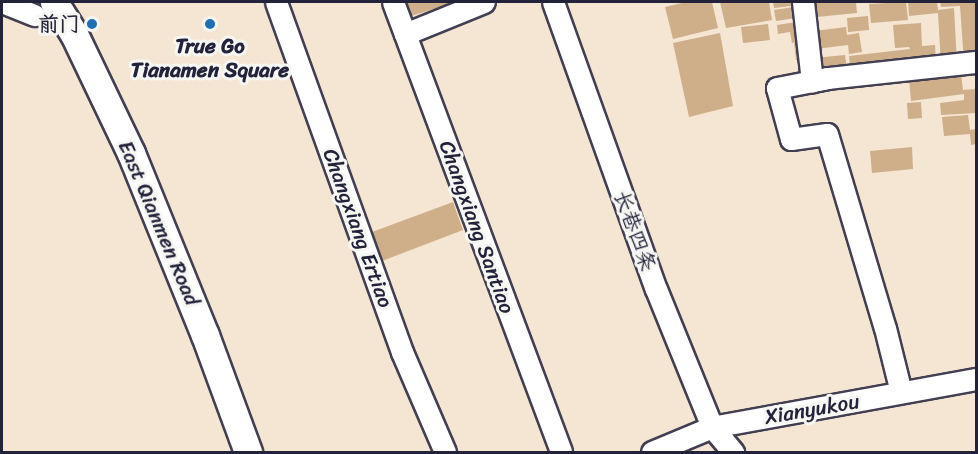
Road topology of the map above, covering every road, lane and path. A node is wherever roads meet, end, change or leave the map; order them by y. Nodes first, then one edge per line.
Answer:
1 (2, 2) edge
2 (276, 2) edge
3 (393, 2) edge
4 (484, 2) edge
5 (553, 2) edge
6 (803, 2) edge
7 (44, 8) edge
8 (405, 34) junction
9 (976, 62) edge
10 (828, 78) junction
11 (976, 379) edge
12 (901, 392) junction
13 (712, 427) junction
14 (248, 453) edge
15 (445, 453) edge
16 (561, 453) edge
17 (652, 453) edge
18 (733, 453) edge

1 - 7 street
2 - 15 street, Changxiang Ertiao
3 - 8 street, Changxiang Santiao
4 - 8 street
5 - 13 street, 长巷四条
6 - 10 street
7 - 14 main road, East Qianmen Road
8 - 16 street, Changxiang Santiao
9 - 10 street
10 - 12 street
11 - 12 street, Xianyukou
12 - 13 street, Xianyukou
13 - 17 street, Xianyukou
13 - 18 street, 长巷四条

